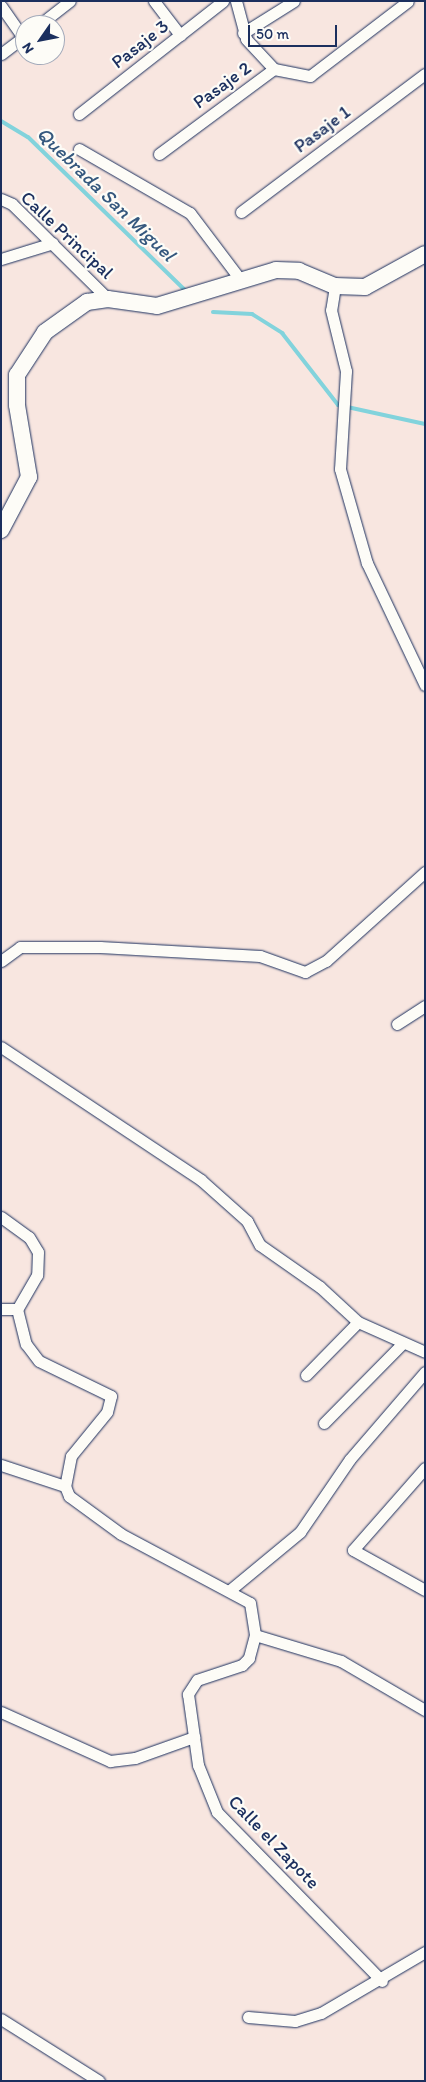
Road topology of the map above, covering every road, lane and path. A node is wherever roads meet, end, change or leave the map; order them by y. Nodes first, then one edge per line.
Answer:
1 (70, 1) edge
2 (154, 1) edge
3 (223, 1) edge
4 (236, 1) edge
5 (294, 1) edge
6 (408, 1) edge
7 (1, 6) edge
8 (52, 15) edge
9 (15, 24) edge
10 (243, 33) junction
11 (180, 34) junction
12 (15, 43) edge
13 (1, 54) edge
14 (274, 69) junction
15 (425, 74) edge
16 (78, 114) dead end
17 (79, 149) dead end
18 (159, 154) dead end
19 (1, 199) edge
20 (241, 212) dead end
21 (53, 244) junction
22 (425, 254) edge
23 (1, 259) edge
24 (240, 279) junction
25 (335, 286) junction
26 (108, 299) junction
27 (1, 530) edge
28 (425, 685) edge
29 (425, 872) edge
30 (1, 961) edge
31 (425, 1006) edge
32 (397, 1024) dead end
33 (1, 1047) edge
34 (1, 1217) edge
35 (1, 1309) edge
36 (18, 1310) junction
37 (358, 1322) junction
38 (403, 1343) junction
39 (425, 1352) edge
40 (425, 1372) edge
41 (306, 1376) dead end
42 (324, 1423) dead end
43 (1, 1465) edge
44 (425, 1468) edge
45 (65, 1486) junction
46 (230, 1590) junction
47 (425, 1590) edge
48 (255, 1635) junction
49 (425, 1710) edge
50 (1, 1712) edge
51 (194, 1737) junction
52 (425, 1952) edge
53 (382, 1981) junction
54 (248, 2017) dead end
55 (1, 2019) edge
56 (99, 2081) edge

1 - 8 street
2 - 11 street
3 - 11 street, Pasaje 3
4 - 10 street
5 - 10 street
6 - 14 street, Pasaje 2
7 - 9 street
10 - 14 street
11 - 16 street, Pasaje 3
12 - 13 street
14 - 18 street, Pasaje 2
15 - 20 street, Pasaje 1
17 - 24 street
19 - 21 street, Calle Principal
21 - 23 street
21 - 26 street, Calle Principal
22 - 25 street
24 - 25 street
24 - 26 street
25 - 28 street
26 - 27 street
29 - 30 street
31 - 32 street
33 - 37 street
34 - 36 street
35 - 36 street
36 - 45 street
37 - 38 street
37 - 41 street
38 - 39 street
38 - 42 street
40 - 46 street
43 - 45 street
44 - 47 street
45 - 46 street, Calle el Zapote
46 - 48 street, Calle el Zapote
48 - 49 street
48 - 51 street, Calle el Zapote
50 - 51 street
51 - 53 street, Calle el Zapote
52 - 53 street
53 - 54 street
55 - 56 street

